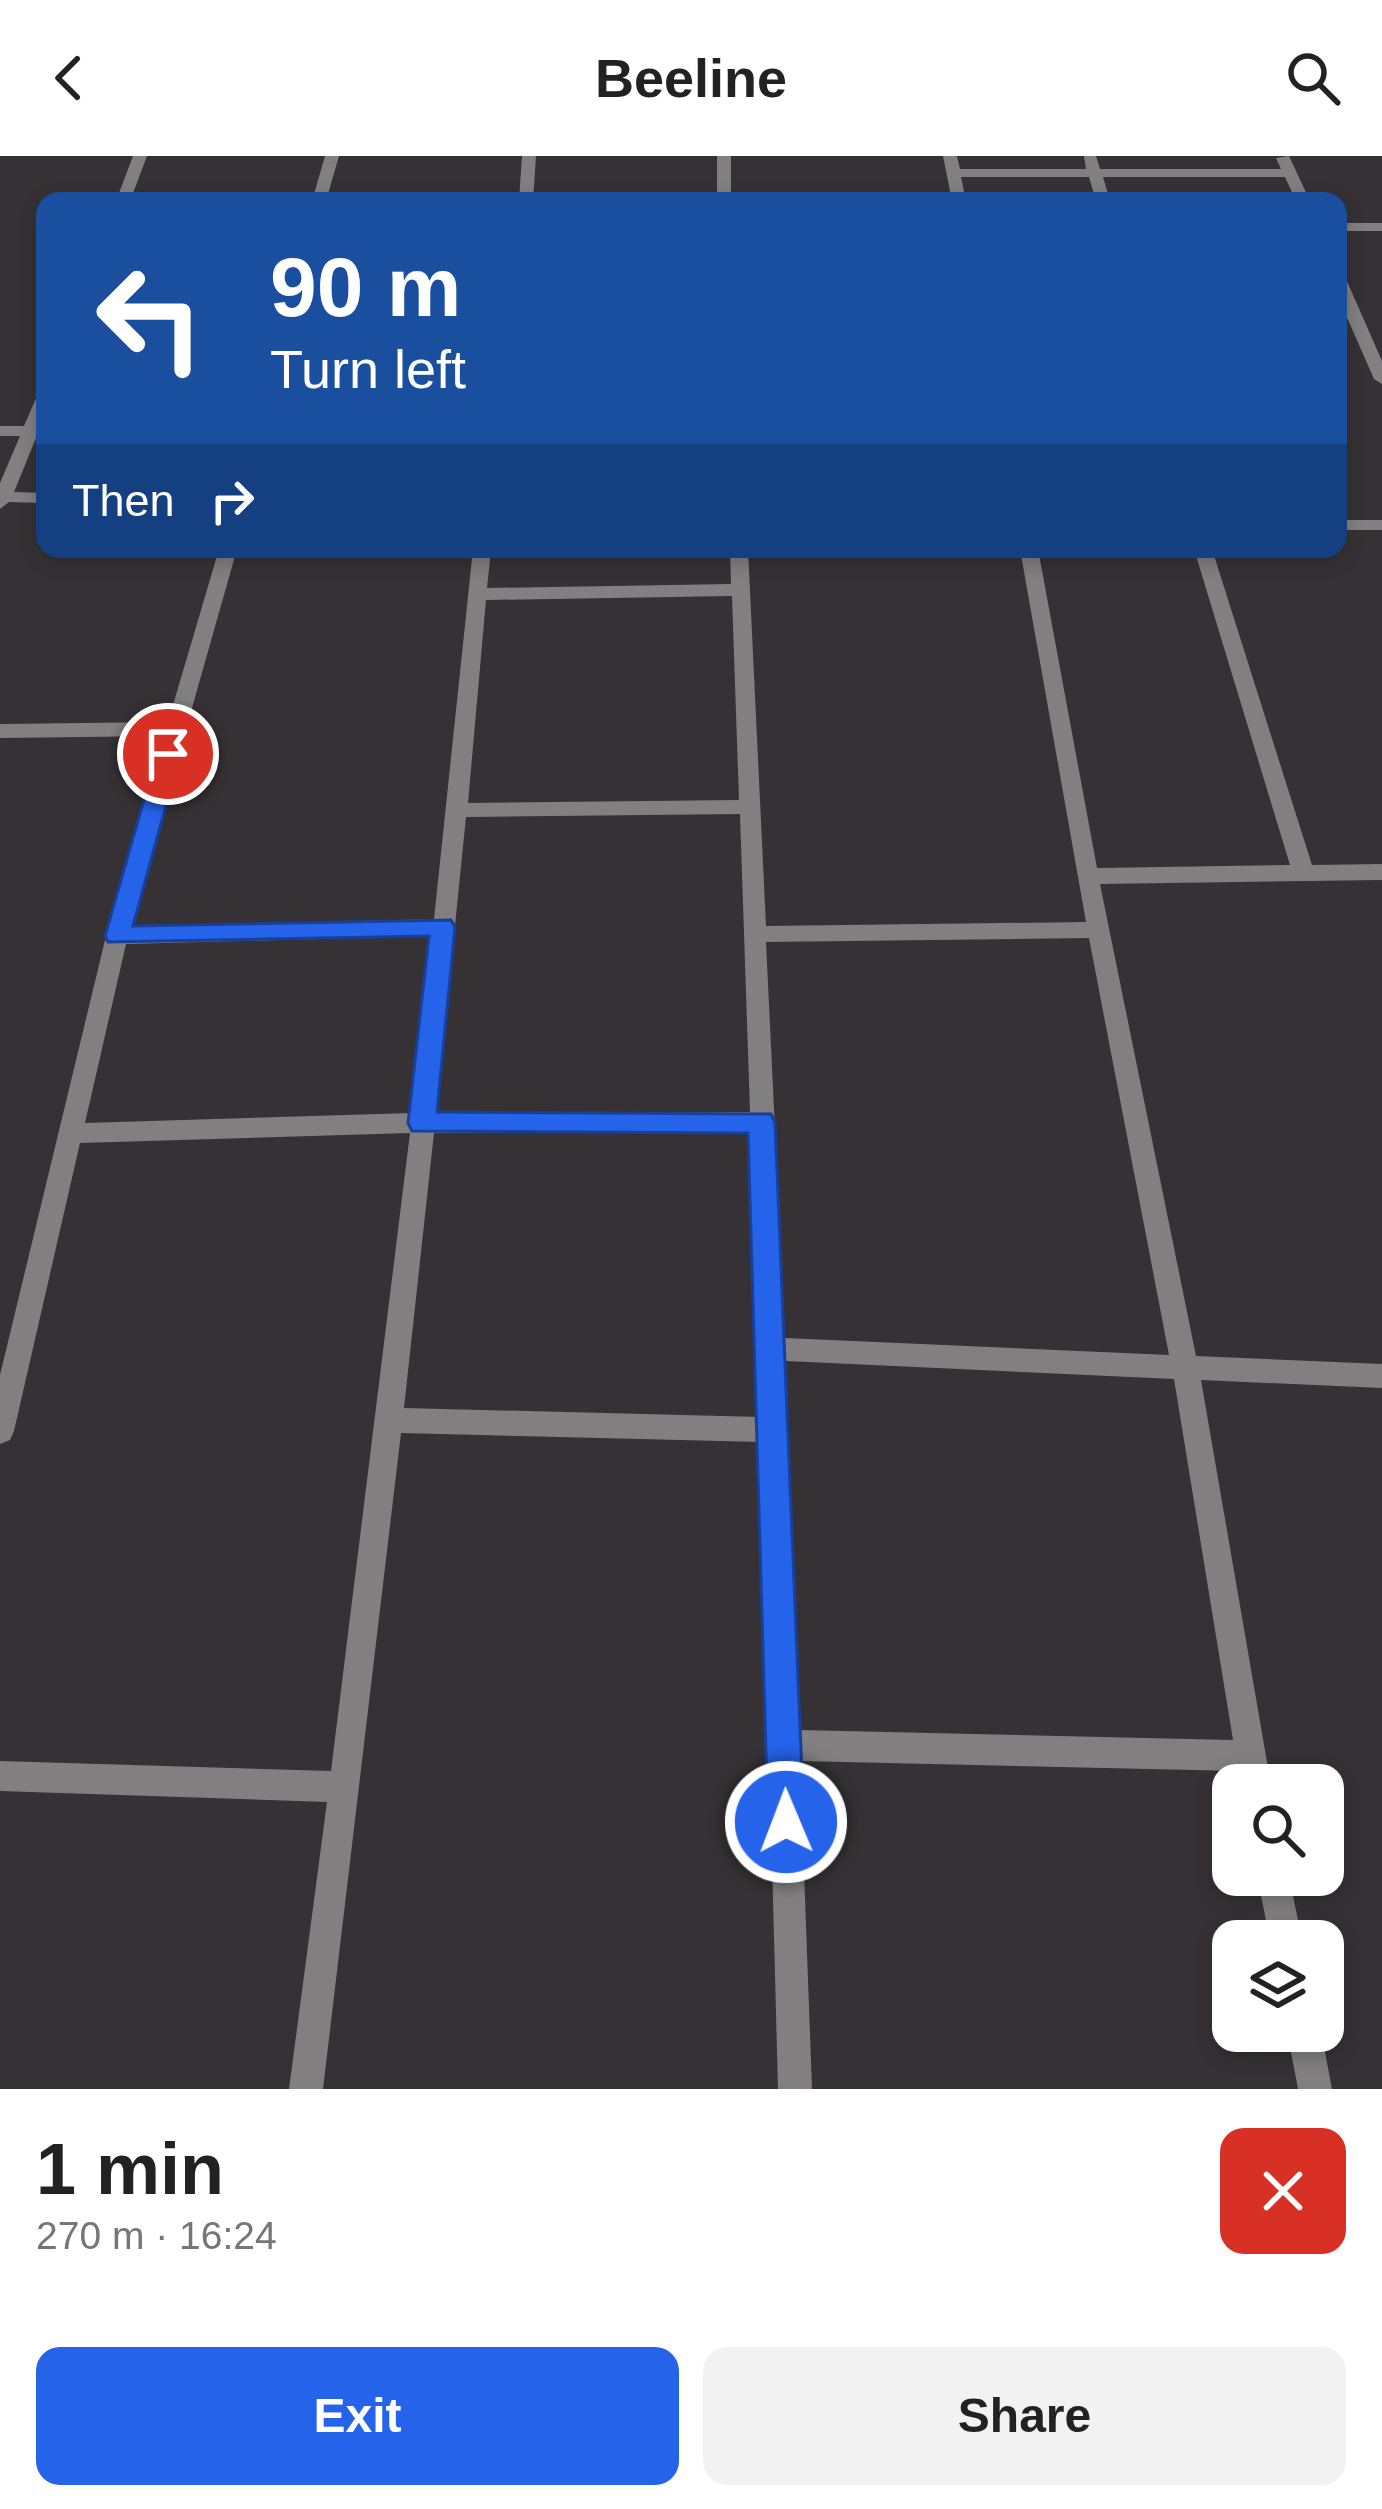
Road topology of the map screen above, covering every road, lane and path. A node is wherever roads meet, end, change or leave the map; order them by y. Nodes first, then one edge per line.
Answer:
1 (140, 156) edge
2 (332, 156) edge
3 (529, 156) edge
4 (724, 156) edge
5 (950, 156) edge
6 (1282, 156) edge
7 (1092, 164) edge
8 (954, 173) junction
9 (1290, 173) junction
10 (126, 192) edge
11 (322, 192) edge
12 (527, 192) edge
13 (724, 192) edge
14 (957, 192) edge
15 (1299, 192) edge
16 (1347, 227) edge
17 (1382, 227) edge
18 (1347, 299) edge
19 (1382, 379) edge
20 (36, 418) edge
21 (0, 431) edge
22 (31, 431) junction
23 (36, 499) edge
24 (1, 501) edge
25 (1347, 525) edge
26 (1382, 525) edge
27 (225, 558) edge
28 (481, 558) edge
29 (739, 558) edge
30 (1031, 558) edge
31 (1206, 558) edge
32 (741, 590) junction
33 (478, 594) junction
34 (176, 729) junction
35 (0, 731) edge
36 (748, 807) junction
37 (458, 810) junction
38 (1304, 872) junction
39 (1382, 872) edge
40 (1088, 876) junction
41 (442, 927) junction
42 (1098, 930) junction
43 (755, 934) junction
44 (117, 936) junction
45 (761, 1122) junction
46 (422, 1123) junction
47 (72, 1133) junction
48 (772, 1349) junction
49 (1185, 1367) junction
50 (1382, 1376) edge
51 (391, 1420) junction
52 (775, 1430) junction
53 (0, 1431) edge
54 (784, 1745) junction
55 (1252, 1764) edge
56 (1212, 1769) edge
57 (0, 1775) edge
58 (346, 1787) junction
59 (1308, 2052) edge
60 (306, 2089) edge
61 (795, 2089) edge
62 (1315, 2089) edge

1 - 10 street
2 - 11 street
3 - 12 street
4 - 13 street
5 - 8 street
6 - 9 street
7 - 8 street
7 - 9 street
8 - 14 street
9 - 15 street
16 - 17 street
18 - 19 street
20 - 22 street
21 - 22 street
22 - 24 street
23 - 24 street
25 - 26 street
27 - 34 street
28 - 33 street
29 - 32 street
30 - 40 street
31 - 38 street
32 - 33 street
32 - 36 street
33 - 37 street
34 - 35 street
34 - 44 street
36 - 37 street
36 - 43 street
37 - 41 street
38 - 39 street
38 - 40 street
40 - 42 street
41 - 44 street
41 - 46 street
42 - 43 street
42 - 49 street
43 - 45 street
44 - 47 street
45 - 46 street
45 - 48 street
46 - 47 street
46 - 51 street
47 - 53 street
48 - 49 street
48 - 52 street
49 - 50 street
49 - 55 street
51 - 52 street
51 - 58 street
52 - 54 street
54 - 56 street
54 - 61 street
57 - 58 street
58 - 60 street
59 - 62 street

